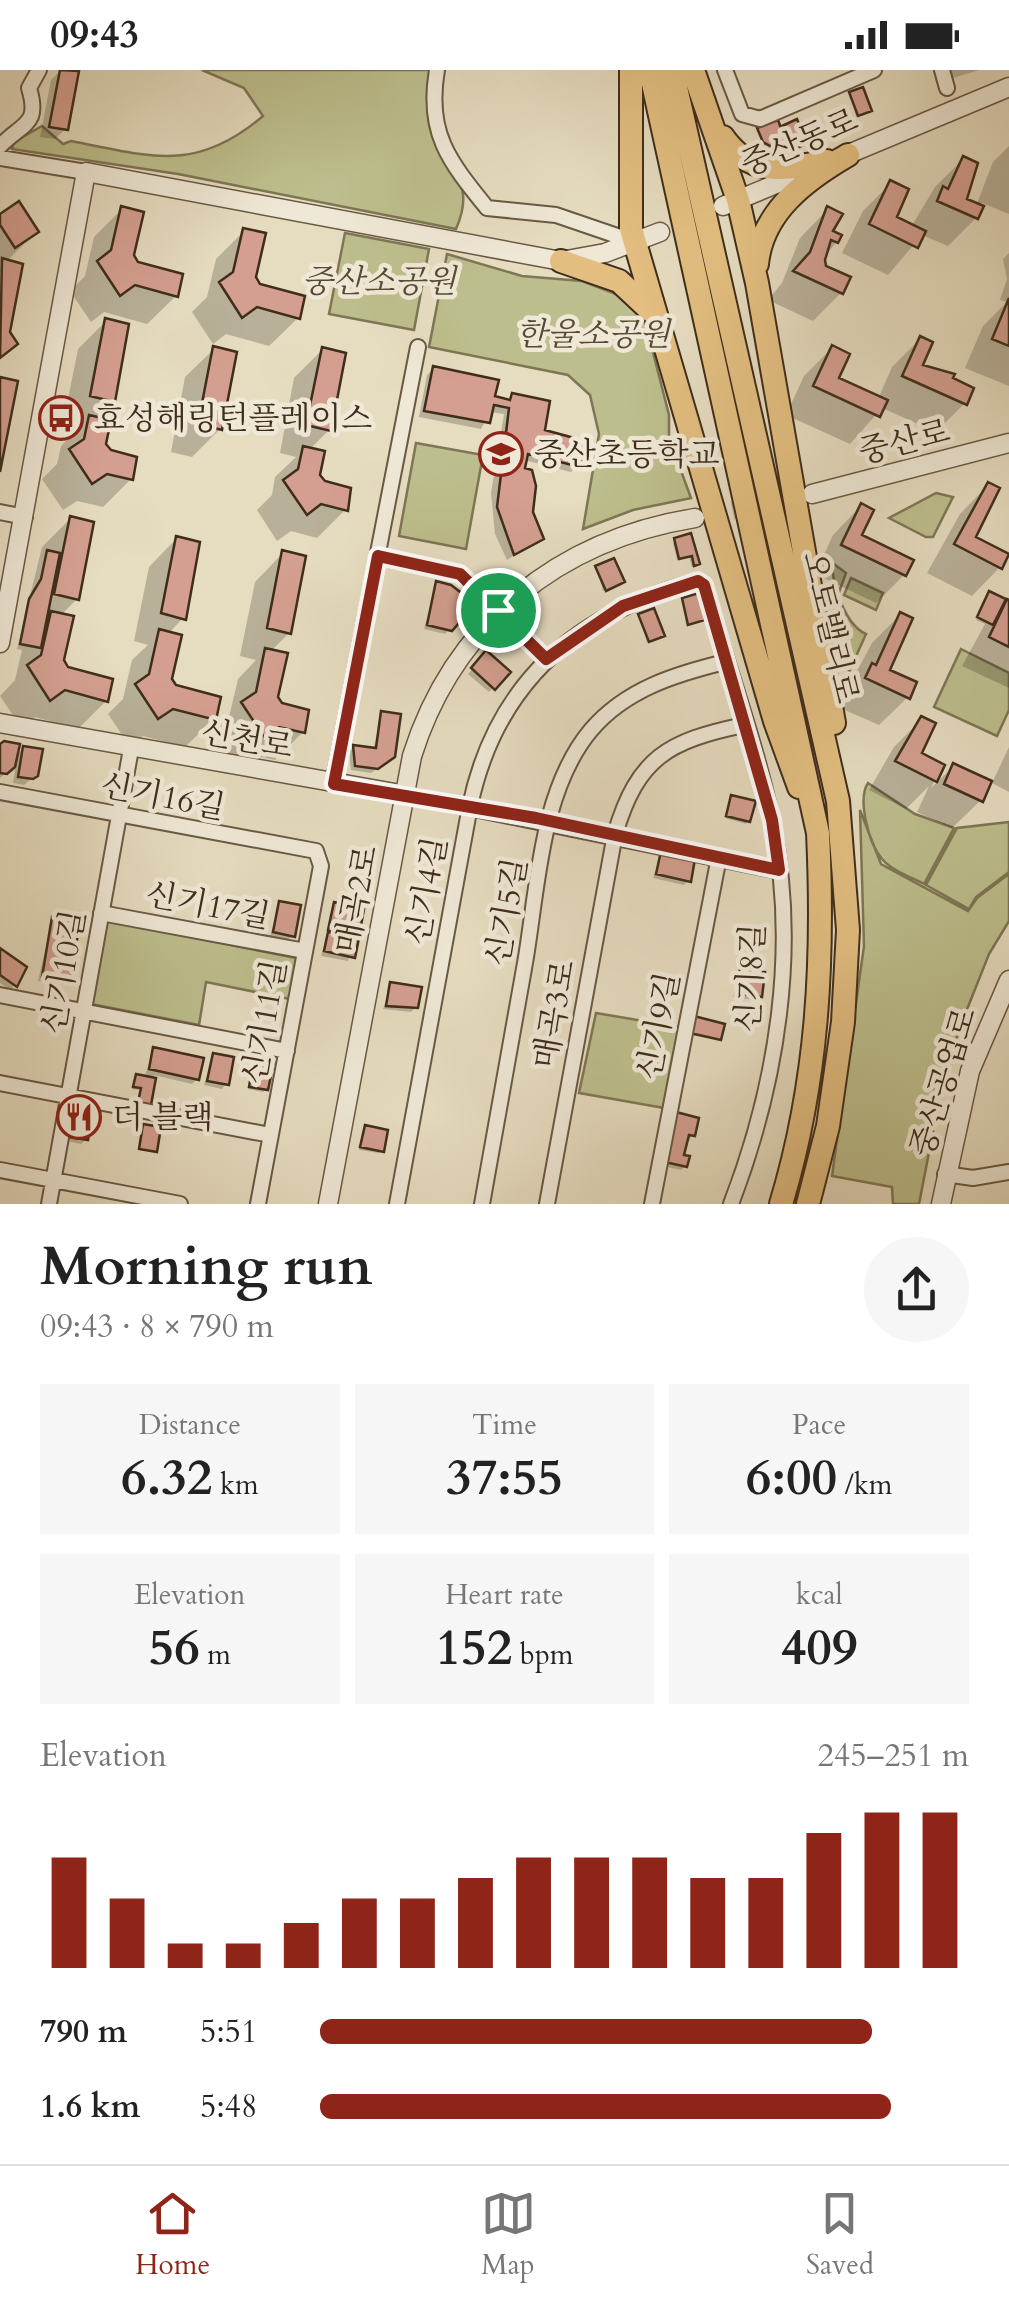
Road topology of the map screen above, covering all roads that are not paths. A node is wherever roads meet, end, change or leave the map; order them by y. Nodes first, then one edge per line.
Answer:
1 (38, 70) edge
2 (437, 70) edge
3 (631, 70) edge
4 (650, 70) edge
5 (672, 70) edge
6 (692, 70) edge
7 (725, 70) edge
8 (826, 70) edge
9 (874, 70) edge
10 (942, 70) edge
11 (1009, 87) edge
12 (831, 88) junction
13 (946, 88) dead end
14 (715, 126) junction
15 (0, 146) edge
16 (843, 157) junction
17 (0, 158) edge
18 (86, 172) junction
19 (731, 203) junction
20 (660, 232) dead end
21 (635, 242) junction
22 (561, 262) junction
23 (756, 283) junction
24 (662, 330) junction
25 (418, 347) dead end
26 (1009, 443) edge
27 (812, 494) tunnel mouth
28 (0, 512) edge
29 (24, 517) junction
30 (695, 518) tunnel mouth
31 (378, 556) junction
32 (698, 581) joint
33 (498, 610) junction
34 (0, 643) edge
35 (546, 659) junction
36 (726, 662) junction
37 (0, 722) edge
38 (744, 724) junction
39 (131, 749) junction
40 (334, 784) junction
41 (0, 792) edge
42 (406, 795) junction
43 (838, 801) junction
44 (470, 806) junction
45 (120, 816) junction
46 (550, 821) junction
47 (818, 833) junction
48 (615, 834) junction
49 (316, 851) joint
50 (719, 858) junction
51 (779, 870) junction
52 (101, 913) junction
53 (305, 952) junction
54 (1009, 980) edge
55 (0, 996) edge
56 (84, 1011) junction
57 (287, 1051) junction
58 (0, 1083) edge
59 (68, 1095) junction
60 (270, 1135) junction
61 (0, 1170) edge
62 (1009, 1172) edge
63 (945, 1174) junction
64 (53, 1180) junction
65 (49, 1204) edge
66 (180, 1204) edge
67 (258, 1204) edge
68 (328, 1204) edge
69 (397, 1204) edge
70 (482, 1204) edge
71 (547, 1204) edge
72 (652, 1204) edge
73 (732, 1204) edge
74 (781, 1204) edge
75 (808, 1204) edge
76 (940, 1204) edge

1 - 15 street
2 - 21 street
3 - 21 highway
4 - 47 highway, 오토밸리로
5 - 43 highway, 오토밸리로
6 - 14 highway
7 - 12 street
8 - 12 street
9 - 12 street
10 - 13 street
11 - 16 street, 중산동로
14 - 16 highway
14 - 19 highway
16 - 19 street, 중산동로
16 - 23 highway
17 - 18 street
18 - 22 street
18 - 29 street
19 - 23 highway
20 - 21 street
21 - 22 street
21 - 24 highway
22 - 24 highway
23 - 43 highway
24 - 47 highway
25 - 31 street
26 - 27 street, 중산로
28 - 29 street
29 - 34 street
30 - 33 street, 매곡2로
31 - 33 street
31 - 40 street
32 - 35 street, 신기4길
32 - 36 street, 신기8길
33 - 35 street
33 - 42 street, 매곡2로
35 - 44 street, 신기4길
36 - 38 street, 신기8길
36 - 46 street, 신기5길
37 - 39 street, 신천로
38 - 48 street, 매곡3로
38 - 51 street, 신기8길
39 - 40 street, 신천로
39 - 45 street, 신기10길
40 - 42 street, 신천로
41 - 45 street, 신기16길
42 - 44 street, 신천로
42 - 68 street, 매곡2로
43 - 75 highway, 오토밸리로
44 - 46 street, 신천로
44 - 69 street, 신기4길
45 - 49 street, 신기16길
45 - 52 street, 신기10길
46 - 48 street, 신천로
46 - 70 street, 신기5길
47 - 74 highway, 오토밸리로
48 - 50 street, 신천로
48 - 71 street, 매곡3로
49 - 53 street, 신기11길
50 - 51 street, 신천로
50 - 72 street, 신기9길
51 - 73 street, 신기8길
52 - 53 street, 신기17길
52 - 56 street, 신기10길
53 - 57 street, 신기11길
54 - 63 street, 중산공업로
55 - 56 street
56 - 57 street
56 - 59 street, 신기10길
57 - 60 street, 신기11길
58 - 59 street
59 - 60 street
59 - 64 street, 신기10길
60 - 67 street, 신기11길
61 - 64 street
62 - 63 street
63 - 76 street, 중산공업로
64 - 65 street, 신기10길
64 - 66 street

